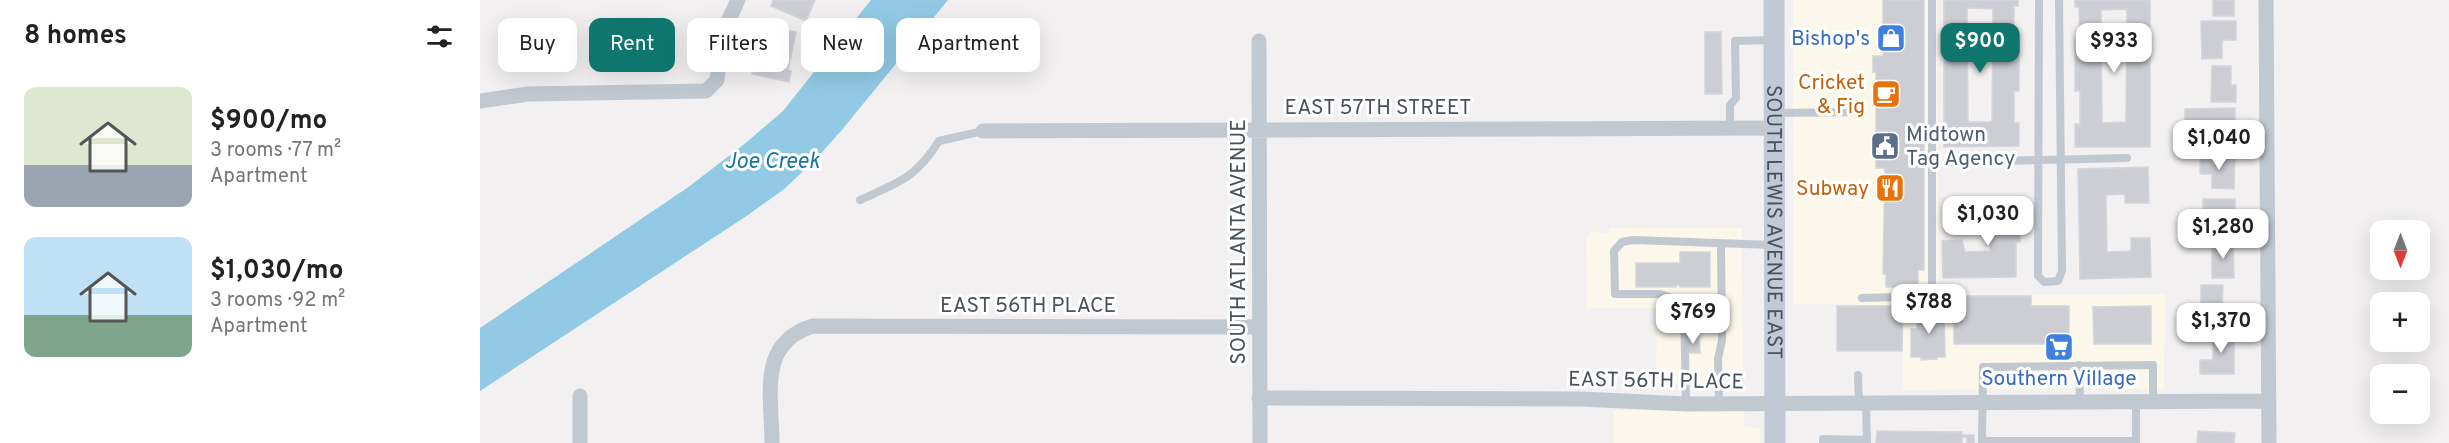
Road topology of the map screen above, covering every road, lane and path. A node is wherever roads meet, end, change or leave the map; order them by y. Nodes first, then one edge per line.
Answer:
1 (738, 0) edge
2 (1774, 0) edge
3 (1932, 0) edge
4 (2038, 0) edge
5 (2059, 0) edge
6 (2266, 0) edge
7 (1774, 40) junction
8 (1259, 41) dead end
9 (480, 101) edge
10 (1859, 112) dead end
11 (1774, 120) junction
12 (1259, 128) junction
13 (1730, 128) junction
14 (983, 131) joint
15 (2127, 158) dead end
16 (2038, 160) junction
17 (2061, 160) junction
18 (1952, 162) dead end
19 (860, 200) dead end
20 (1721, 244) junction
21 (1776, 244) junction
22 (1862, 298) dead end
23 (1684, 302) junction
24 (1722, 302) junction
25 (1259, 327) junction
26 (2079, 365) junction
27 (1858, 375) dead end
28 (580, 396) dead end
29 (1259, 398) junction
30 (2136, 401) junction
31 (2153, 401) junction
32 (2269, 401) junction
33 (1982, 402) junction
34 (2080, 402) junction
35 (1719, 403) junction
36 (1775, 403) junction
37 (1862, 403) junction
38 (1686, 404) junction
39 (1867, 441) edge
40 (1982, 442) edge
41 (2136, 442) edge
42 (580, 443) edge
43 (772, 443) edge
44 (1260, 443) edge
45 (1775, 443) edge
46 (1823, 443) edge
47 (2269, 443) edge

1 - 9 street
2 - 7 main road, SOUTH LEWIS AVENUE EAST
3 - 22 lane
4 - 16 lane
5 - 17 lane
6 - 32 street
7 - 11 main road, SOUTH LEWIS AVENUE EAST
7 - 13 lane
8 - 12 street, SOUTH ATLANTA AVENUE
10 - 11 lane
11 - 13 street, EAST 57TH STREET
11 - 21 main road, SOUTH LEWIS AVENUE EAST
12 - 13 street, EAST 57TH STREET
12 - 14 street, EAST 57TH STREET
12 - 25 street, SOUTH ATLANTA AVENUE
14 - 19 lane
15 - 17 lane
16 - 17 lane
16 - 17 lane
16 - 18 lane
20 - 21 lane
20 - 23 lane
20 - 24 lane
21 - 36 main road, SOUTH LEWIS AVENUE EAST
23 - 24 lane
23 - 38 lane
24 - 35 lane
25 - 29 street, SOUTH ATLANTA AVENUE
25 - 43 street, EAST 56TH PLACE
26 - 31 lane
26 - 33 lane
26 - 34 lane
27 - 37 lane
28 - 42 street
29 - 38 street, EAST 56TH PLACE
29 - 44 street, SOUTH ATLANTA AVENUE
30 - 31 street, EAST 56TH PLACE
30 - 34 street, EAST 56TH PLACE
30 - 41 lane
31 - 32 street, EAST 56TH PLACE
32 - 47 street
33 - 34 street, EAST 56TH PLACE
33 - 37 street, EAST 56TH PLACE
33 - 40 lane
35 - 36 street, EAST 56TH PLACE
35 - 38 street, EAST 56TH PLACE
36 - 37 street, EAST 56TH PLACE
36 - 45 main road, SOUTH LEWIS AVENUE EAST
37 - 39 lane
39 - 46 lane
40 - 41 lane

